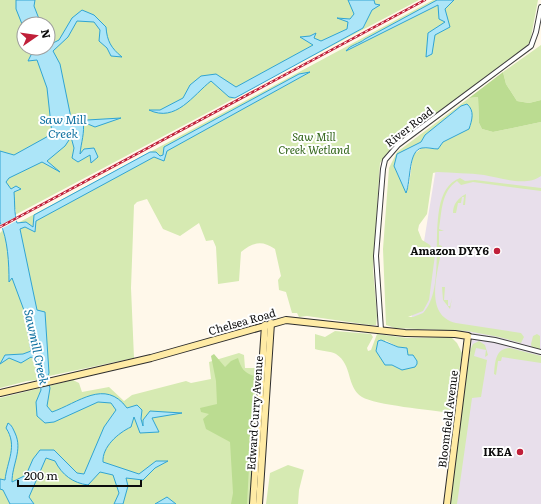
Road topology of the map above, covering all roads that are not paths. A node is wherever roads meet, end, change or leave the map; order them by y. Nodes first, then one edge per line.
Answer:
1 (541, 7) edge
2 (268, 324) junction
3 (381, 330) junction
4 (468, 336) junction
5 (541, 352) edge
6 (0, 393) edge
7 (263, 398) junction
8 (253, 504) edge
9 (259, 504) edge
10 (447, 504) edge

1 - 3 street, River Road
2 - 3 street, Chelsea Road
2 - 6 street, Chelsea Road
2 - 7 street, Edward Curry Avenue
3 - 4 street, Chelsea Road
4 - 5 street, Chelsea Road
4 - 10 street, Bloomfield Avenue
7 - 8 street, Edward Curry Avenue
7 - 9 street, Edward Curry Avenue

